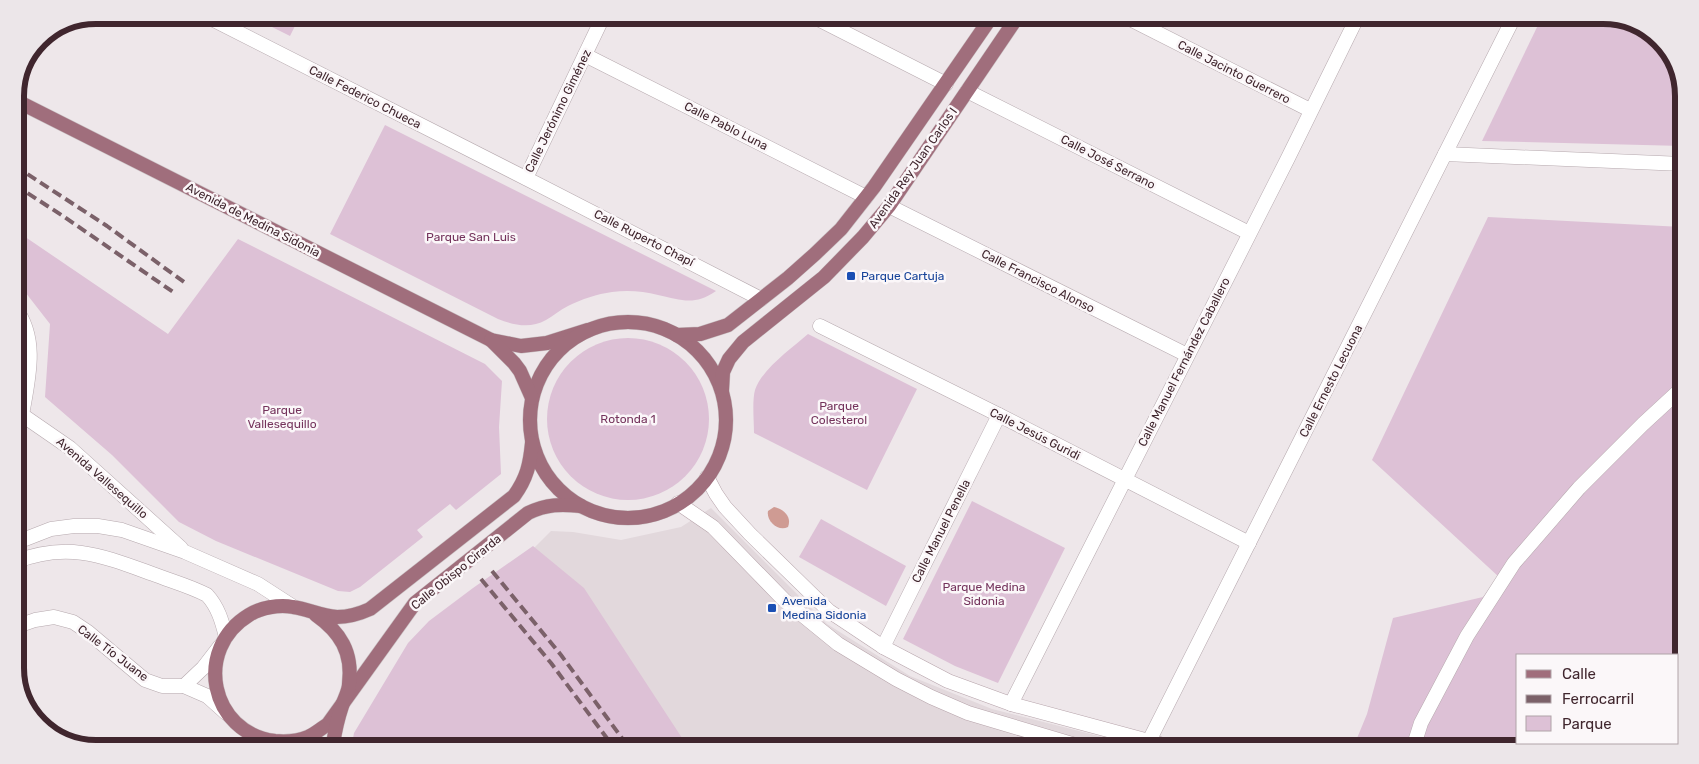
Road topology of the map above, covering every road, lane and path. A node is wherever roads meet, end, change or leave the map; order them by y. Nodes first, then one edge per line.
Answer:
1 (220, 24) edge
2 (600, 24) edge
3 (828, 24) edge
4 (987, 24) edge
5 (1013, 24) edge
6 (1140, 24) edge
7 (1354, 24) edge
8 (1510, 24) edge
9 (585, 55) junction
10 (946, 84) junction
11 (967, 91) junction
12 (24, 105) edge
13 (1310, 110) junction
14 (1445, 154) junction
15 (1675, 164) edge
16 (526, 178) junction
17 (866, 198) junction
18 (889, 206) junction
19 (1249, 233) junction
20 (761, 299) junction
21 (24, 324) edge
22 (820, 326) dead end
23 (588, 330) junction
24 (677, 335) junction
25 (491, 340) junction
26 (1188, 355) junction
27 (24, 385) edge
28 (722, 391) junction
29 (1675, 395) edge
30 (532, 398) junction
31 (999, 415) junction
32 (24, 416) edge
33 (532, 443) junction
34 (707, 477) junction
35 (1125, 479) junction
36 (678, 503) junction
37 (582, 506) junction
38 (24, 540) edge
39 (1249, 543) junction
40 (185, 552) junction
41 (24, 559) edge
42 (292, 606) junction
43 (313, 613) junction
44 (24, 624) edge
45 (223, 641) junction
46 (884, 647) junction
47 (184, 686) junction
48 (1011, 704) junction
49 (342, 706) junction
50 (226, 712) junction
51 (242, 729) junction
52 (251, 740) edge
53 (270, 740) edge
54 (293, 740) edge
55 (334, 740) edge
56 (1059, 740) edge
57 (1145, 740) edge
58 (1150, 740) edge
59 (1416, 740) edge

1 - 16 street, Calle Federico Chueca
2 - 9 street, Calle Jerónimo Giménez
3 - 10 street
4 - 10 main road, Avenida Rey Juan Carlos I
5 - 11 main road, Avenida Rey Juan Carlos I
6 - 13 street, Calle Jacinto Guerrero
7 - 13 street, Calle Manuel Fernández Caballero
8 - 14 street, Calle Ernesto Lecuona
9 - 16 street, Calle Jerónimo Giménez
9 - 17 street, Calle Pablo Luna
10 - 17 main road, Avenida Rey Juan Carlos I
11 - 18 main road, Avenida Rey Juan Carlos I
11 - 19 street, Calle José Serrano
12 - 25 main road, Avenida de Medina Sidonia
13 - 19 street, Calle Manuel Fernández Caballero
14 - 15 street
14 - 39 street, Calle Ernesto Lecuona
16 - 20 street, Calle Ruperto Chapí
17 - 20 main road, Avenida Rey Juan Carlos I
18 - 26 street, Calle Francisco Alonso
18 - 28 main road, Avenida Rey Juan Carlos I
19 - 26 street, Calle Manuel Fernández Caballero
20 - 24 main road, Avenida Rey Juan Carlos I
21 - 27 street
22 - 31 street, Calle Jesús Guridi
23 - 24 main road, Avenida de Medina Sidonia
23 - 25 main road, Avenida de Medina Sidonia
23 - 30 main road
24 - 28 main road
25 - 30 main road, Avenida de Medina Sidonia
26 - 35 street, Calle Manuel Fernández Caballero
28 - 34 main road
29 - 59 street
30 - 33 main road
31 - 35 street, Calle Jesús Guridi
31 - 46 street, Calle Manuel Penella
32 - 40 street, Avenida Vallesequillo
33 - 37 main road
33 - 43 main road, Calle Obispo Cirarda
34 - 36 main road
34 - 46 street
35 - 39 street, Calle Jesús Guridi
35 - 48 street, Calle Manuel Fernández Caballero
36 - 37 main road
36 - 56 street
37 - 49 main road, Calle Obispo Cirarda
38 - 40 street, Calle Obispo Cirarda
39 - 58 street, Calle Ernesto Lecuona
40 - 42 street, Calle Obispo Cirarda
41 - 45 street, Calle Obispo Cirarda
42 - 43 main road, Calle Obispo Cirarda
42 - 45 main road, Calle Obispo Cirarda
43 - 49 main road, Calle Obispo Cirarda
44 - 47 street, Calle Tío Juane
45 - 47 street
45 - 50 main road, Calle Obispo Cirarda
46 - 48 street
47 - 50 street, Calle Tío Juane
48 - 57 street
49 - 54 main road, Calle Obispo Cirarda
49 - 55 main road
50 - 51 main road, Calle Obispo Cirarda
51 - 52 main road
51 - 53 main road, Calle Obispo Cirarda

